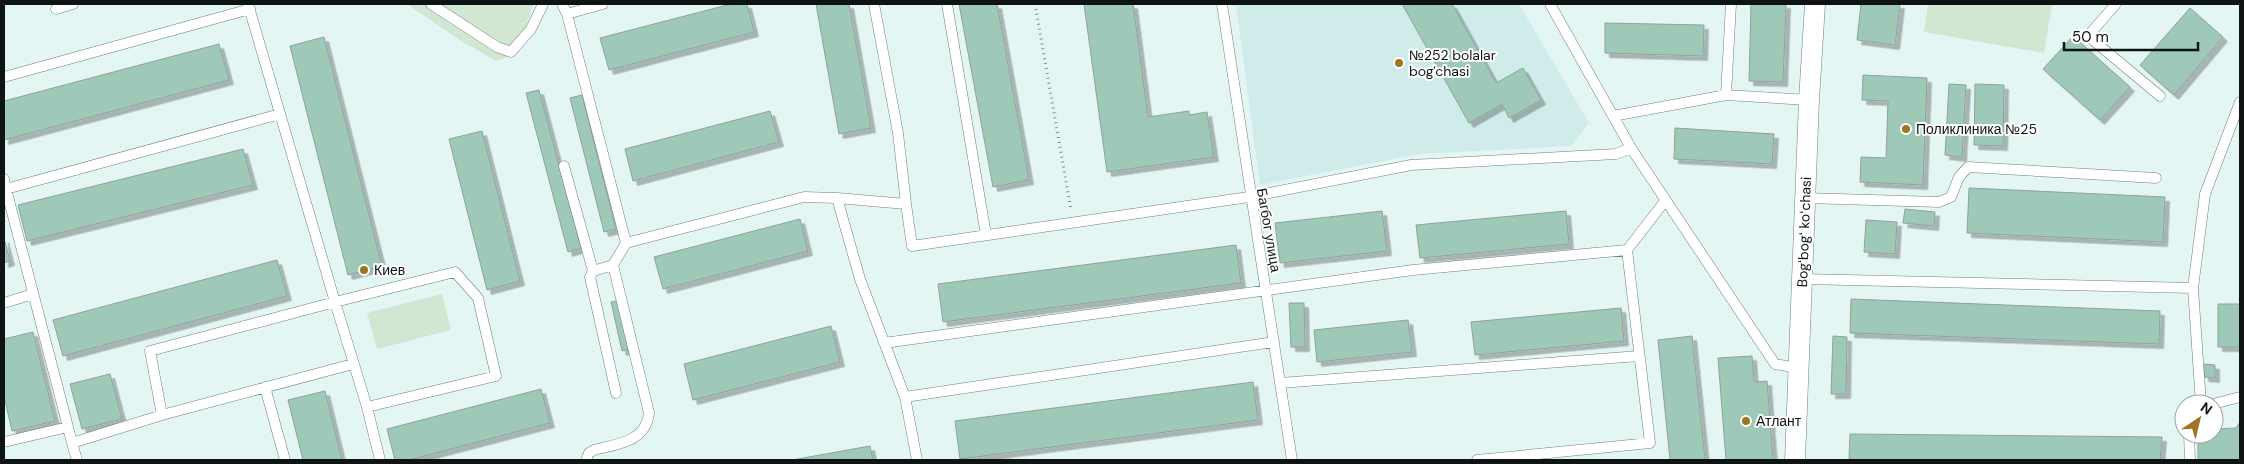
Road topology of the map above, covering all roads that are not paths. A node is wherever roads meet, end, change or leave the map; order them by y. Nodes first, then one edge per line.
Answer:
1 (73, 4) edge
2 (431, 4) edge
3 (542, 4) edge
4 (562, 4) edge
5 (603, 4) edge
6 (874, 4) edge
7 (947, 4) edge
8 (1222, 4) edge
9 (1550, 4) edge
10 (1731, 4) edge
11 (1815, 4) edge
12 (2115, 4) edge
13 (249, 7) edge
14 (56, 8) dead end
15 (567, 14) junction
16 (4, 77) edge
17 (1726, 95) junction
18 (2160, 96) dead end
19 (1809, 100) junction
20 (2240, 102) edge
21 (280, 114) junction
22 (1613, 116) junction
23 (1631, 148) junction
24 (564, 166) dead end
25 (2156, 178) dead end
26 (5, 184) edge
27 (1250, 197) junction
28 (837, 198) junction
29 (1805, 198) junction
30 (1665, 201) junction
31 (906, 204) junction
32 (986, 235) junction
33 (626, 243) junction
34 (1627, 250) junction
35 (613, 265) junction
36 (593, 271) junction
37 (1803, 279) junction
38 (2193, 288) junction
39 (1265, 289) junction
40 (33, 294) junction
41 (335, 302) junction
42 (4, 303) edge
43 (1274, 342) junction
44 (884, 343) junction
45 (1639, 356) junction
46 (353, 364) junction
47 (1798, 368) junction
48 (1280, 383) junction
49 (265, 387) junction
50 (616, 393) dead end
51 (2200, 394) edge
52 (905, 397) junction
53 (2240, 397) edge
54 (2224, 401) edge
55 (366, 407) junction
56 (162, 416) junction
57 (68, 427) junction
58 (4, 442) edge
59 (72, 443) junction
60 (2189, 444) edge
61 (78, 460) edge
62 (285, 460) edge
63 (380, 460) edge
64 (586, 460) edge
65 (917, 460) edge
66 (1292, 460) edge
67 (1477, 460) edge
68 (1795, 460) edge
69 (2190, 460) edge

1 - 14 lane
2 - 3 lane
4 - 15 lane
5 - 15 lane
6 - 31 lane
7 - 32 lane
8 - 27 lane, Багбог улица
9 - 22 lane
10 - 17 lane
11 - 19 street, Bogʻbogʻ koʻchasi
12 - 18 lane
13 - 16 lane
13 - 21 lane
15 - 33 lane
17 - 19 lane
17 - 22 lane
19 - 29 street, Bogʻbogʻ koʻchasi
20 - 38 lane
21 - 26 lane
21 - 41 lane
22 - 23 lane
23 - 27 lane
23 - 30 lane
24 - 36 lane
25 - 29 lane
26 - 40 lane
27 - 32 lane
27 - 39 lane, Багбог улица
28 - 31 lane
28 - 33 lane
28 - 44 lane
29 - 37 street, Bogʻbogʻ koʻchasi
30 - 34 lane
30 - 47 lane
31 - 32 lane
33 - 35 lane
34 - 39 lane
34 - 45 lane
35 - 36 lane
35 - 64 lane
36 - 50 lane
37 - 38 lane
37 - 47 street, Bogʻbogʻ koʻchasi
38 - 51 lane
39 - 43 lane, Багбог улица
39 - 44 lane
40 - 42 lane
40 - 57 lane
41 - 46 lane
41 - 55 lane
41 - 56 lane
43 - 48 lane, Багбог улица
43 - 52 lane
44 - 52 lane
45 - 48 lane
45 - 67 lane
46 - 49 lane
46 - 55 lane
47 - 68 street, Bogʻbogʻ koʻchasi
48 - 66 lane, Багбог улица
49 - 56 lane
49 - 62 lane
52 - 65 lane
53 - 54 lane
55 - 63 lane
56 - 59 lane
57 - 58 lane
57 - 59 lane
59 - 61 lane
60 - 69 lane

